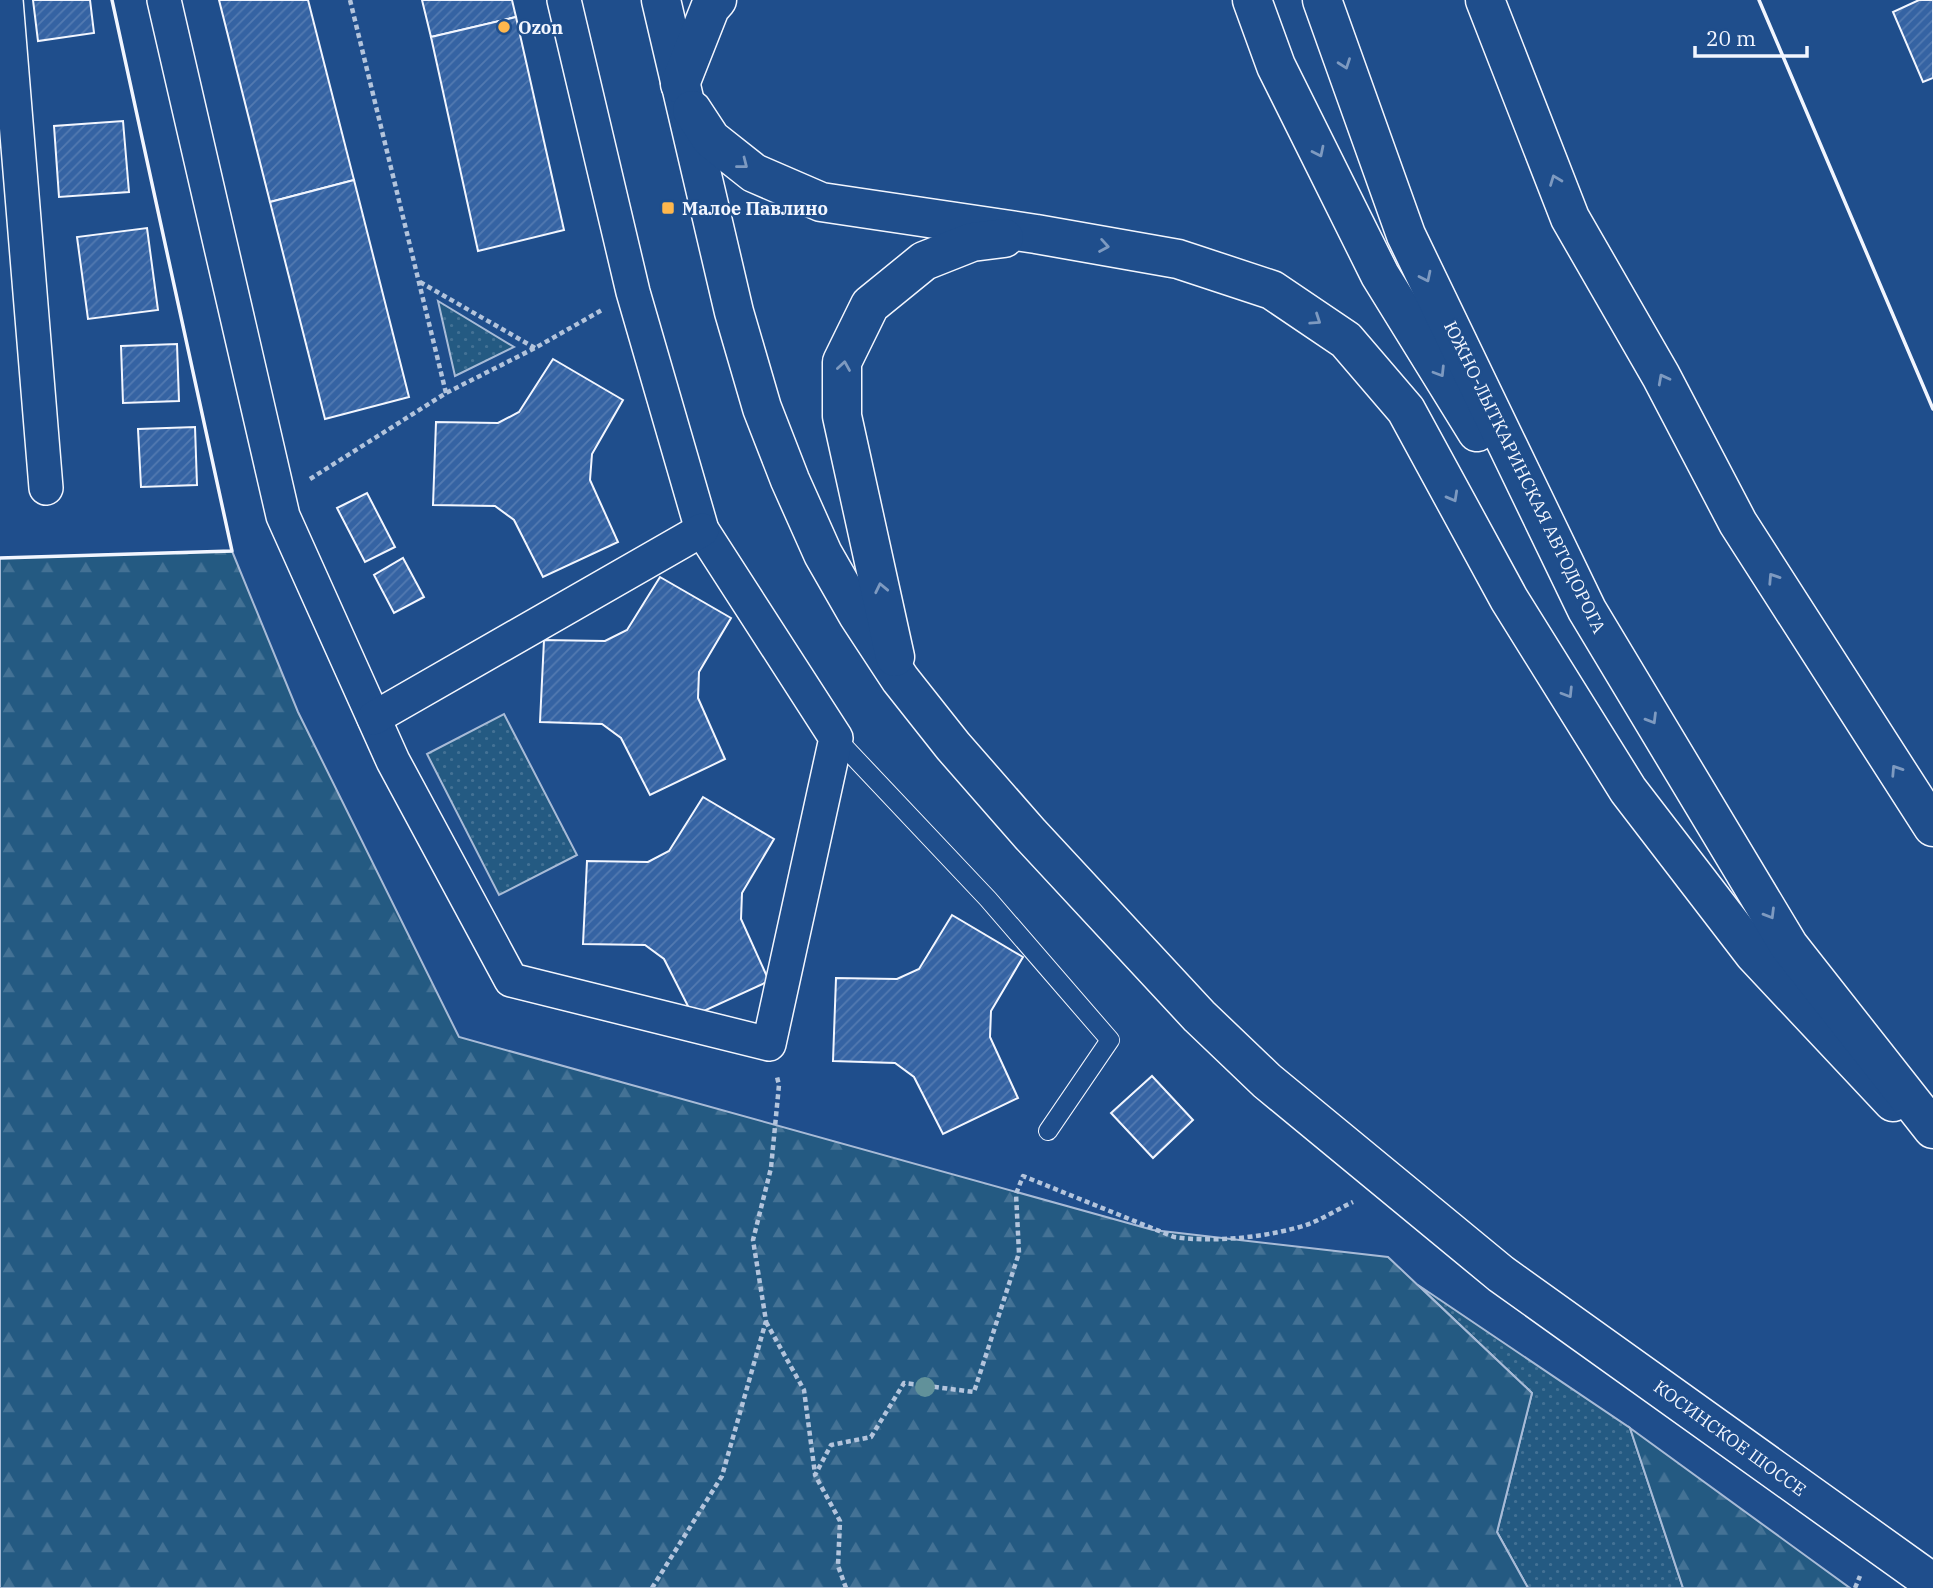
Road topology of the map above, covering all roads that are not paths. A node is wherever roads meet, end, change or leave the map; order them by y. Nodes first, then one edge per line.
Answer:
1 (6, 0) edge
2 (164, 0) edge
3 (564, 0) edge
4 (661, 0) edge
5 (717, 0) edge
6 (1252, 0) edge
7 (1322, 0) edge
8 (1485, 0) edge
9 (682, 90) junction
10 (7, 100) edge
11 (1036, 234) junction
12 (46, 488) dead end
13 (702, 530) junction
14 (1587, 610) junction
15 (900, 679) junction
16 (374, 718) junction
17 (836, 738) junction
18 (1933, 827) edge
19 (1933, 1129) edge
20 (1048, 1131) dead end
21 (1933, 1144) edge
22 (1933, 1583) edge

1 - 10 street
2 - 16 street
3 - 13 street
4 - 9 main road, КОСИНСКОЕ ШОССЕ
5 - 9 main road
6 -> 14 main road
7 -> 14 main road, ЮЖНО-ЛЫТКАРИНСКАЯ АВТОДОРОГА
18 -> 8 main road
9 -> 11 main road
9 - 15 main road, КОСИНСКОЕ ШОССЕ
10 - 12 street
15 -> 11 main road
11 -> 21 main road
13 - 16 street
13 - 17 street
14 -> 19 main road, ЮЖНО-ЛЫТКАРИНСКАЯ АВТОДОРОГА
15 - 22 main road, КОСИНСКОЕ ШОССЕ
16 - 17 street
17 - 20 lane

